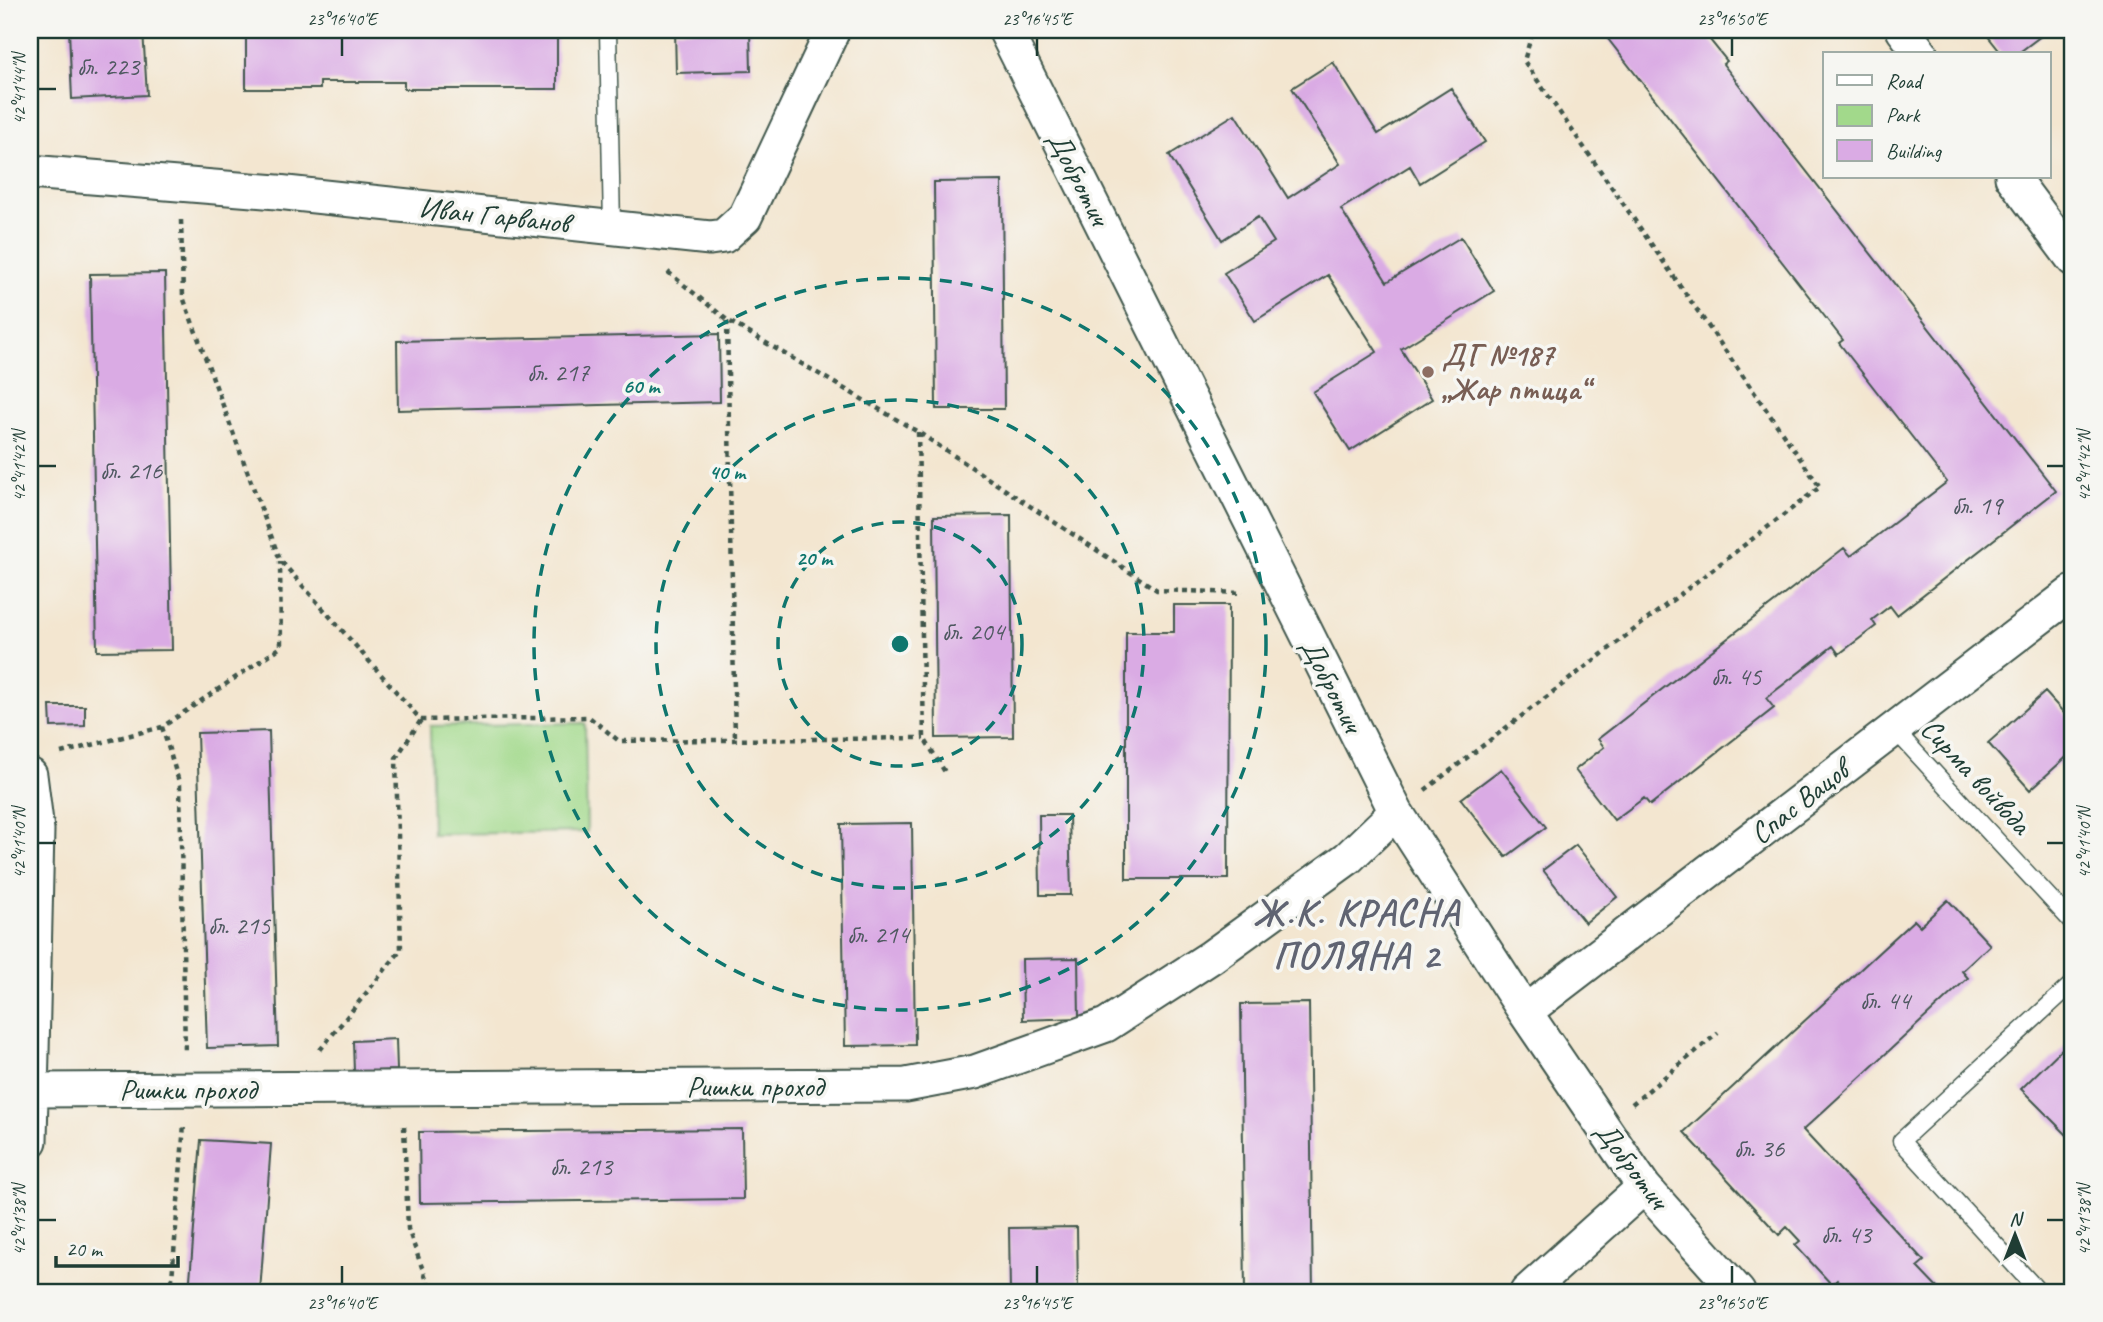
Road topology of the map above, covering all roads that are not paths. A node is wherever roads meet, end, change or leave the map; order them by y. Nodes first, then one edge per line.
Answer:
1 (608, 30) edge
2 (833, 30) edge
3 (1005, 30) edge
4 (1903, 30) edge
5 (1920, 52) edge
6 (30, 172) edge
7 (2013, 178) edge
8 (612, 228) junction
9 (2073, 259) edge
10 (2073, 592) edge
11 (1894, 729) junction
12 (30, 775) edge
13 (1396, 812) junction
14 (2073, 923) edge
15 (2073, 983) edge
16 (1525, 1012) junction
17 (33, 1090) junction
18 (30, 1141) edge
19 (1643, 1187) junction
20 (1527, 1292) edge
21 (1738, 1292) edge
22 (2039, 1292) edge

1 - 8 lane
2 - 8 street, Иван Гарванов
3 - 13 street, Добротич
4 - 5 street
6 - 8 street, Иван Гарванов
7 - 9 street
10 - 11 street, Спас Вацов
11 - 14 lane, Сирма войвода
11 - 16 street, Спас Вацов
12 - 17 street
13 - 16 street, Добротич
13 - 17 street, Ришки проход
15 - 22 lane
16 - 19 street, Добротич
17 - 18 street
19 - 20 street
19 - 21 street, Добротич

